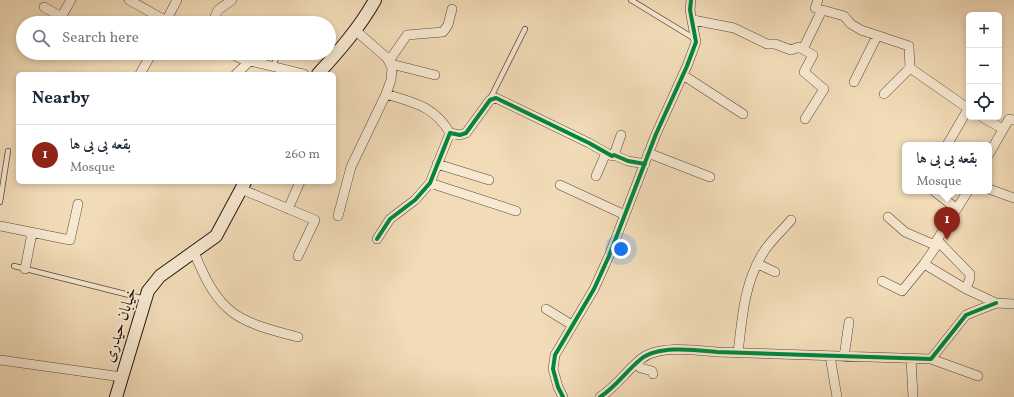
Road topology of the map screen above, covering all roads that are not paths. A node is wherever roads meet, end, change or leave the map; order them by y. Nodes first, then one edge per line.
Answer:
1 (71, 0) edge
2 (129, 0) edge
3 (177, 0) edge
4 (232, 0) edge
5 (375, 0) edge
6 (631, 0) edge
7 (818, 0) edge
8 (689, 1) edge
9 (44, 7) dead end
10 (452, 9) dead end
11 (822, 10) junction
12 (59, 16) edge
13 (62, 16) edge
14 (157, 16) edge
15 (170, 16) edge
16 (215, 16) edge
17 (693, 20) junction
18 (525, 29) dead end
19 (355, 30) junction
20 (877, 36) junction
21 (695, 39) junction
22 (803, 49) junction
23 (336, 53) edge
24 (148, 60) edge
25 (276, 60) edge
26 (330, 60) edge
27 (250, 61) joint
28 (390, 62) junction
29 (273, 67) junction
30 (910, 68) junction
31 (141, 72) edge
32 (238, 72) edge
33 (295, 72) edge
34 (320, 72) edge
35 (683, 74) junction
36 (435, 75) dead end
37 (854, 82) dead end
38 (386, 94) junction
39 (884, 94) dead end
40 (490, 100) junction
41 (966, 108) edge
42 (966, 112) edge
43 (743, 114) dead end
44 (805, 119) dead end
45 (987, 120) edge
46 (1014, 120) edge
47 (1003, 129) junction
48 (450, 133) junction
49 (621, 135) dead end
50 (949, 142) edge
51 (992, 149) edge
52 (8, 151) dead end
53 (648, 153) junction
54 (610, 154) junction
55 (437, 164) junction
56 (645, 164) junction
57 (596, 176) dead end
58 (710, 178) dead end
59 (489, 180) dead end
60 (430, 183) junction
61 (299, 184) edge
62 (560, 185) dead end
63 (243, 186) edge
64 (992, 190) edge
65 (938, 194) edge
66 (966, 194) edge
67 (1014, 198) edge
68 (0, 202) edge
69 (78, 204) dead end
70 (288, 209) junction
71 (957, 209) junction
72 (516, 211) dead end
73 (625, 215) junction
74 (338, 216) dead end
75 (888, 217) dead end
76 (791, 220) dead end
77 (0, 226) edge
78 (32, 233) junction
79 (376, 239) dead end
80 (938, 244) junction
81 (194, 252) junction
82 (298, 256) dead end
83 (758, 264) junction
84 (924, 264) junction
85 (14, 266) dead end
86 (25, 269) junction
87 (775, 272) dead end
88 (882, 281) dead end
89 (966, 289) junction
90 (145, 299) junction
91 (996, 303) junction
92 (1014, 304) edge
93 (546, 309) dead end
94 (849, 322) dead end
95 (572, 325) junction
96 (298, 337) dead end
97 (738, 353) junction
98 (830, 356) junction
99 (844, 357) junction
100 (911, 359) junction
101 (931, 359) junction
102 (0, 360) edge
103 (636, 364) junction
104 (653, 374) dead end
105 (978, 376) dead end
106 (122, 377) junction
107 (116, 397) edge
108 (563, 397) edge
109 (600, 397) edge
110 (837, 397) edge
111 (913, 397) edge

1 - 13 street
2 - 14 street
3 - 15 street
4 - 16 street
5 - 19 street
6 - 21 lane
7 - 11 street
8 - 17 street
9 - 12 street
10 - 28 street
11 - 20 street
11 - 22 street
17 - 21 street
17 - 22 street
18 - 40 lane
19 - 23 street
19 - 28 street
20 - 30 street
20 - 37 street
21 - 35 street
22 - 44 street
24 - 31 street
25 - 29 lane
26 - 34 street
27 - 29 street
27 - 32 street
28 - 36 street
28 - 38 street
29 - 33 street
30 - 39 street
30 - 41 street
35 - 43 street
35 - 53 street
38 - 48 street
38 - 74 street
40 - 48 street
40 - 54 street
42 - 50 street
45 - 47 street
46 - 47 street
47 - 51 street
48 - 55 street
49 - 54 street
52 - 68 lane
53 - 56 street
53 - 58 street
54 - 56 street
54 - 57 street
55 - 59 street
55 - 60 street
56 - 73 street
60 - 72 street
60 - 79 street
61 - 70 street
62 - 73 street
63 - 70 street
63 - 81 street, خیابان حیدری
64 - 67 street
65 - 71 street
66 - 71 street
69 - 78 street
70 - 82 street
71 - 80 street
73 - 95 street
75 - 80 street
76 - 83 street
77 - 78 street
78 - 86 street
80 - 84 street
80 - 89 street
81 - 90 street, خیابان حیدری
81 - 96 street
83 - 87 street
83 - 97 street
84 - 88 street
84 - 89 street
85 - 86 lane
86 - 90 lane
89 - 91 street
90 - 106 street, خیابان حیدری
91 - 92 street
91 - 101 street
93 - 95 street
94 - 99 street
95 - 108 street
97 - 98 street
97 - 103 street
98 - 99 street
98 - 110 street
99 - 100 street
100 - 101 street
100 - 111 street
101 - 105 street
102 - 106 street
103 - 104 street
103 - 109 street
106 - 107 street, خیابان حیدری

